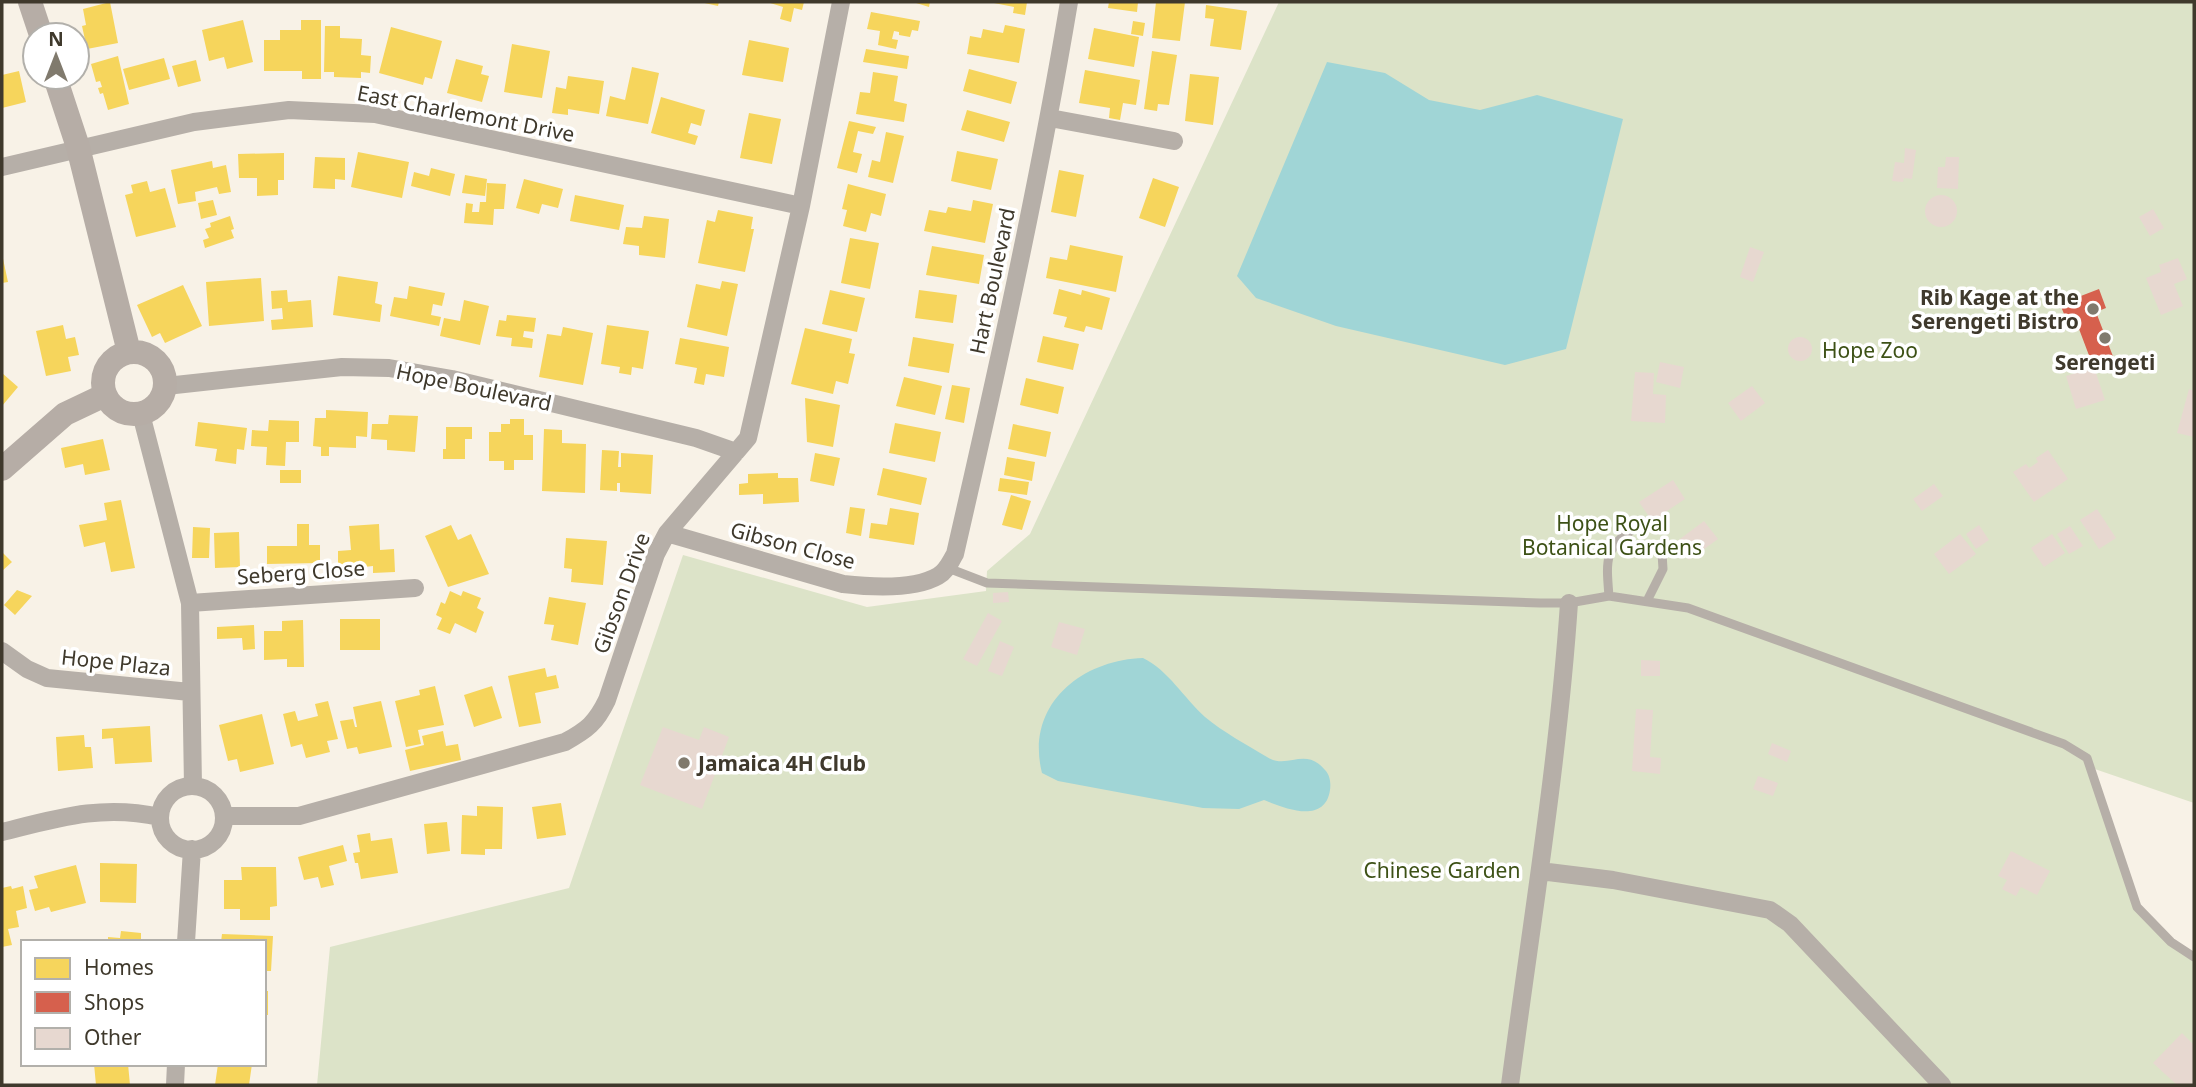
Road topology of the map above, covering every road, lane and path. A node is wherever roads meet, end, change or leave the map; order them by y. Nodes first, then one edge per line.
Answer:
1 (30, 2) edge
2 (841, 2) edge
3 (1069, 2) edge
4 (36, 21) edge
5 (60, 91) edge
6 (1050, 118) junction
7 (1174, 141) dead end
8 (78, 147) junction
9 (2, 167) edge
10 (801, 206) junction
11 (130, 352) junction
12 (166, 386) junction
13 (105, 395) junction
14 (141, 414) junction
15 (736, 452) junction
16 (2, 469) edge
17 (1637, 527) dead end
18 (667, 533) junction
19 (1662, 552) dead end
20 (948, 568) junction
21 (415, 588) dead end
22 (1609, 596) junction
23 (1647, 601) junction
24 (190, 603) junction
25 (1569, 603) junction
26 (2, 652) edge
27 (190, 692) junction
28 (193, 786) junction
29 (224, 816) junction
30 (160, 817) junction
31 (2, 832) edge
32 (192, 849) junction
33 (1540, 871) junction
34 (186, 940) edge
35 (2194, 957) edge
36 (176, 1066) edge
37 (175, 1085) edge
38 (1510, 1085) edge
39 (1942, 1085) edge

1 - 4 street
2 - 10 street, Gibson Drive
3 - 6 street, Hart Boulevard
5 - 8 street
6 - 7 street
6 - 20 street, Hart Boulevard
8 - 9 street, East Charlemont Drive
8 - 10 street, East Charlemont Drive
8 - 11 street
10 - 15 street, Gibson Drive
11 - 12 street
11 - 13 street
12 - 14 street
12 - 15 street, Hope Boulevard
13 - 14 street
13 - 16 street
14 - 24 street
15 - 18 street, Gibson Drive
17 - 22 lane
18 - 20 street, Gibson Close
18 - 29 street, Gibson Drive
19 - 23 lane
20 - 25 lane
21 - 24 street, Seberg Close
22 - 23 lane
22 - 25 lane
23 - 35 lane
24 - 27 street
25 - 33 street
26 - 27 street, Hope Plaza
27 - 28 street
28 - 29 street
28 - 30 street
29 - 32 street
30 - 31 street
30 - 32 street
32 - 34 street
33 - 38 street
33 - 39 street
36 - 37 street

